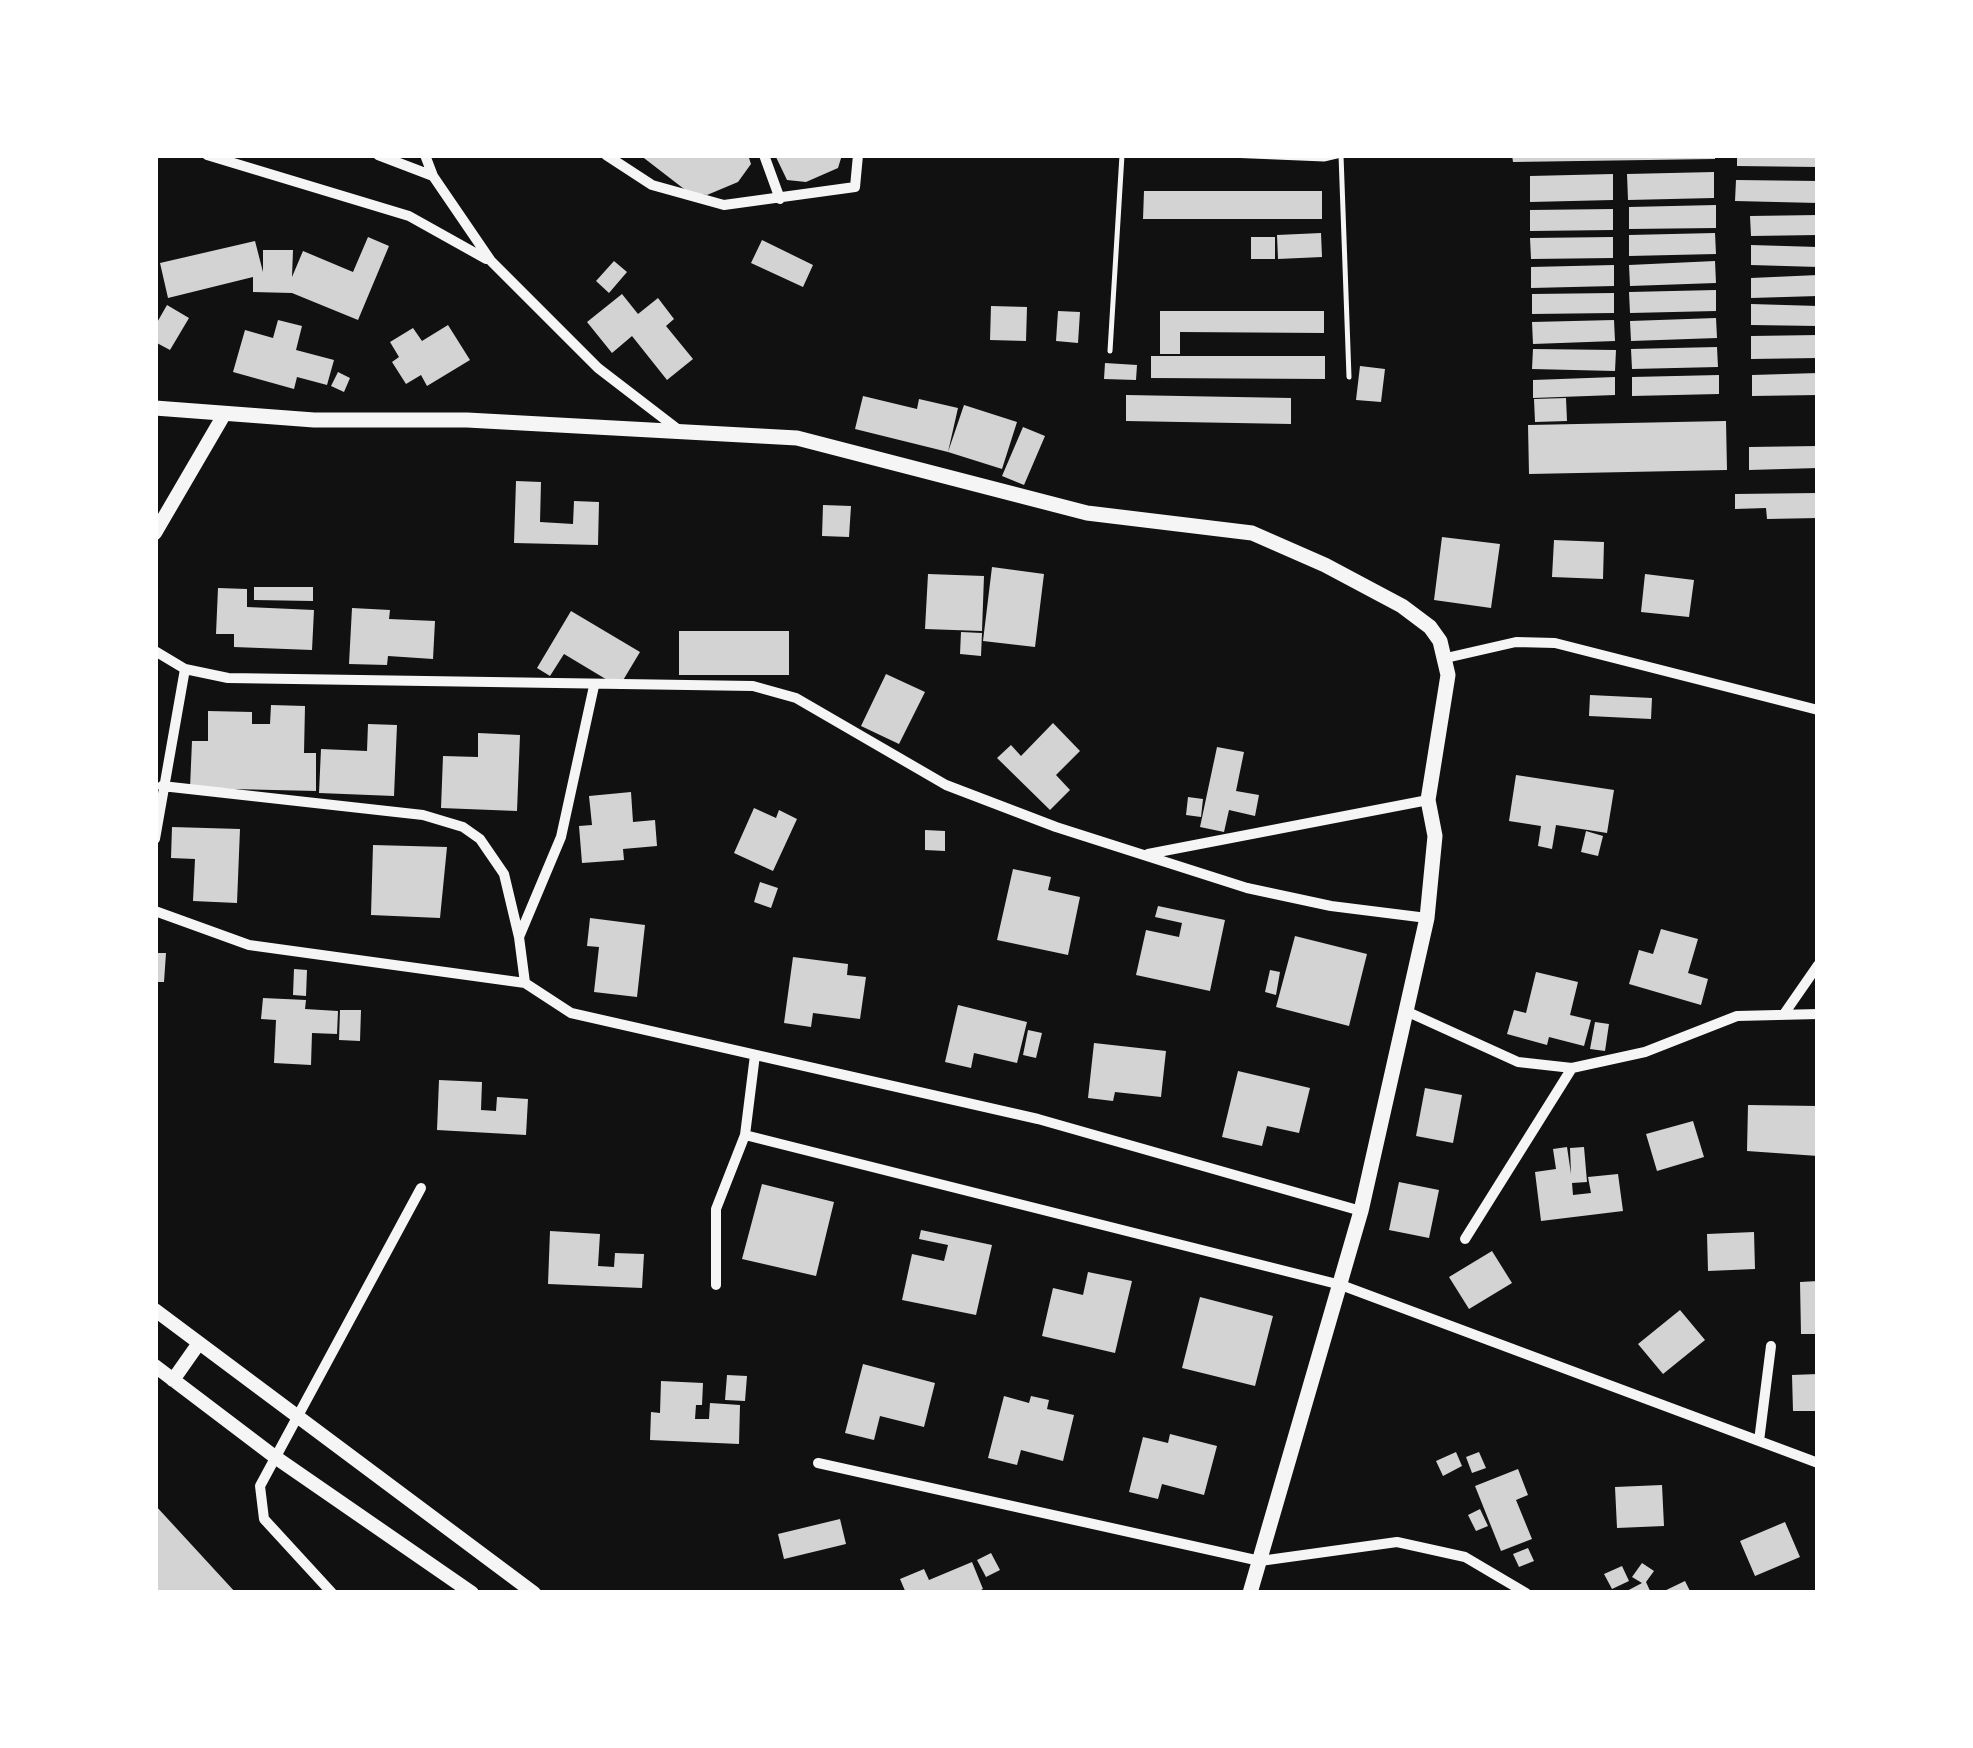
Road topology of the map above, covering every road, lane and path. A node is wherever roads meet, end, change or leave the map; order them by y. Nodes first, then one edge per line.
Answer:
1 (209, 155) edge
2 (378, 155) edge
3 (425, 155) edge
4 (606, 155) edge
5 (764, 155) edge
6 (858, 155) edge
7 (1122, 155) edge
8 (1228, 155) edge
9 (433, 176) junction
10 (780, 199) junction
11 (491, 261) junction
12 (1110, 351) dead end
13 (1349, 377) dead end
14 (155, 408) edge
15 (225, 413) junction
16 (681, 432) junction
17 (155, 533) edge
18 (155, 651) edge
19 (1446, 658) junction
20 (185, 669) junction
21 (594, 686) junction
22 (1818, 710) edge
23 (162, 786) junction
24 (1428, 800) junction
25 (155, 839) edge
26 (1142, 855) junction
27 (155, 911) edge
28 (1428, 918) junction
29 (518, 937) junction
30 (1818, 964) edge
31 (524, 982) junction
32 (1408, 1012) junction
33 (1784, 1014) junction
34 (1818, 1014) edge
35 (754, 1055) junction
36 (1572, 1068) junction
37 (744, 1135) junction
38 (421, 1188) dead end
39 (1361, 1212) junction
40 (1465, 1239) dead end
41 (716, 1285) dead end
42 (1340, 1285) junction
43 (155, 1310) edge
44 (199, 1343) junction
45 (1771, 1346) dead end
46 (155, 1366) edge
47 (173, 1380) junction
48 (300, 1419) junction
49 (1759, 1441) junction
50 (275, 1457) junction
51 (1818, 1462) edge
52 (818, 1463) dead end
53 (1260, 1561) junction
54 (332, 1593) edge
55 (472, 1593) edge
56 (534, 1593) edge
57 (1250, 1593) edge
58 (1526, 1593) edge

1 - 11 street
2 - 9 street
3 - 9 street
4 - 10 street
5 - 10 street
6 - 10 street
7 - 12 lane
8 - 13 lane
9 - 11 street
11 - 16 street
14 - 15 main road
15 - 16 main road
15 - 17 street
16 - 19 main road
18 - 20 street
19 - 22 street
19 - 24 main road
20 - 21 street
20 - 23 street
21 - 26 street
21 - 29 street
23 - 25 street
23 - 29 street
24 - 26 street
24 - 28 main road
26 - 28 street
27 - 31 street
28 - 32 main road
29 - 31 street
30 - 33 street
31 - 35 street
32 - 36 street
32 - 39 main road
33 - 34 street
33 - 36 street
35 - 37 street
35 - 39 street
36 - 40 street
37 - 41 street
37 - 42 street
38 - 48 street
39 - 42 main road
42 - 49 street
42 - 53 main road
43 - 44 street
44 - 47 street
44 - 48 street
45 - 49 street
46 - 47 street
47 - 50 street
48 - 50 street
48 - 56 street
49 - 51 street
50 - 54 street
50 - 55 street
52 - 53 street
53 - 57 main road
53 - 58 street

